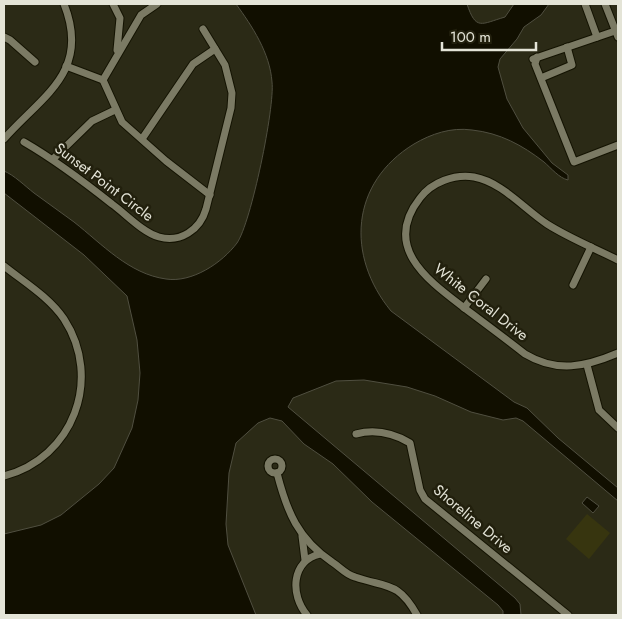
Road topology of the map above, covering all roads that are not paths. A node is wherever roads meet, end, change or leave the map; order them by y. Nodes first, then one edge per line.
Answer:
1 (64, 4) edge
2 (113, 4) edge
3 (157, 4) edge
4 (585, 4) edge
5 (606, 4) edge
6 (203, 29) dead end
7 (618, 33) edge
8 (4, 37) edge
9 (597, 37) junction
10 (567, 47) junction
11 (215, 49) junction
12 (117, 53) junction
13 (35, 62) dead end
14 (66, 66) junction
15 (540, 78) junction
16 (103, 80) junction
17 (115, 110) junction
18 (4, 139) edge
19 (142, 139) junction
20 (24, 142) dead end
21 (618, 145) edge
22 (53, 159) junction
23 (210, 195) junction
24 (591, 247) junction
25 (618, 260) edge
26 (4, 266) edge
27 (486, 279) dead end
28 (573, 285) dead end
29 (464, 308) junction
30 (618, 353) edge
31 (587, 365) junction
32 (618, 428) edge
33 (356, 434) dead end
34 (277, 473) dead end
35 (4, 476) edge
36 (302, 534) junction
37 (320, 554) junction
38 (306, 560) junction
39 (307, 615) edge
40 (417, 615) edge
41 (568, 615) edge

1 - 14 street
2 - 12 street
3 - 12 street
4 - 9 street
5 - 7 street
6 - 11 street, Sunset Point Circle
7 - 9 street
8 - 13 street
9 - 10 street
10 - 15 street
10 - 15 street
11 - 19 street
11 - 23 street, Sunset Point Circle
12 - 16 street
14 - 16 street
14 - 18 street
15 - 21 street
16 - 17 street
17 - 19 street
17 - 22 street
19 - 23 street
20 - 22 street, Sunset Point Circle
22 - 23 street, Sunset Point Circle
24 - 25 street, White Coral Drive
24 - 28 street
24 - 29 street, White Coral Drive
26 - 35 street
27 - 29 street
29 - 31 street, White Coral Drive
30 - 31 street, White Coral Drive
31 - 32 street
33 - 41 street, Shoreline Drive
34 - 36 street
36 - 37 street
36 - 38 street
37 - 38 street
37 - 40 street
38 - 39 street

